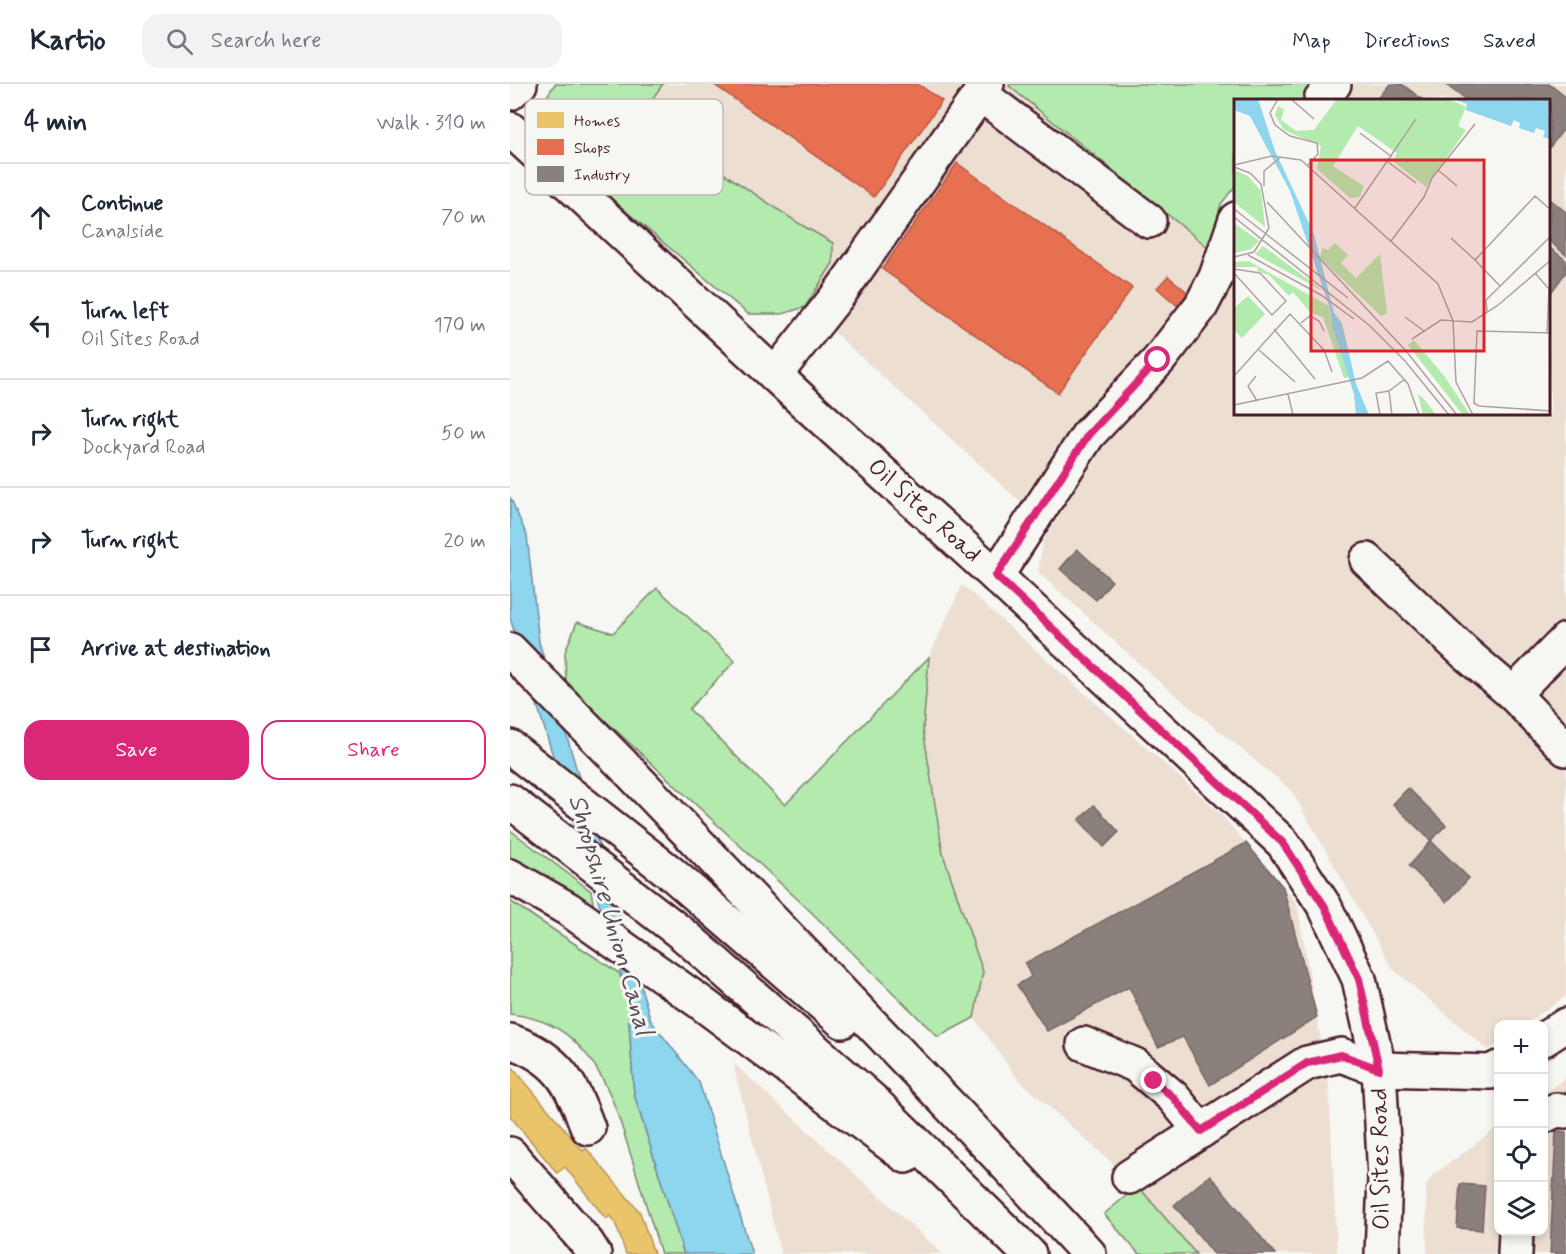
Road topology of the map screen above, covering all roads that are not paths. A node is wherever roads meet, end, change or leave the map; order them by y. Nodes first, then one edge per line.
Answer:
1 (520, 84) edge
2 (1334, 84) edge
3 (983, 89) edge
4 (510, 93) edge
5 (1323, 99) edge
6 (510, 129) edge
7 (525, 143) edge
8 (581, 195) edge
9 (1149, 221) dead end
10 (1234, 225) edge
11 (775, 375) junction
12 (1367, 560) dead end
13 (996, 576) junction
14 (1566, 640) edge
15 (510, 650) edge
16 (1513, 694) junction
17 (510, 747) edge
18 (1566, 749) edge
19 (510, 801) edge
20 (510, 876) edge
21 (1566, 1025) edge
22 (1548, 1036) edge
23 (510, 1041) edge
24 (1084, 1044) dead end
25 (1379, 1069) junction
26 (1494, 1070) edge
27 (1566, 1111) edge
28 (1548, 1114) edge
29 (588, 1128) dead end
30 (1201, 1131) junction
31 (510, 1154) edge
32 (996, 1154) junction
33 (1129, 1177) dead end
34 (1006, 1231) junction
35 (1516, 1236) edge
36 (594, 1254) edge
37 (1029, 1254) edge
38 (1089, 1254) edge
39 (1382, 1254) edge
40 (1515, 1254) edge

1 - 4 main road
2 - 5 main road
3 - 9 main road
3 - 11 main road
6 - 7 main road, Oil Sites Road
8 - 11 main road, Oil Sites Road
10 - 13 main road
11 - 13 main road, Oil Sites Road
12 - 16 main road
13 - 25 main road, Oil Sites Road
14 - 16 main road
15 - 32 main road
16 - 18 main road
17 - 32 main road
19 - 34 main road
20 - 34 main road
21 - 22 main road
23 - 29 main road
24 - 30 main road
25 - 26 main road
25 - 30 main road
25 - 39 main road, Oil Sites Road
27 - 28 main road
30 - 33 main road
31 - 36 main road
32 - 38 main road
34 - 37 main road
35 - 40 main road

